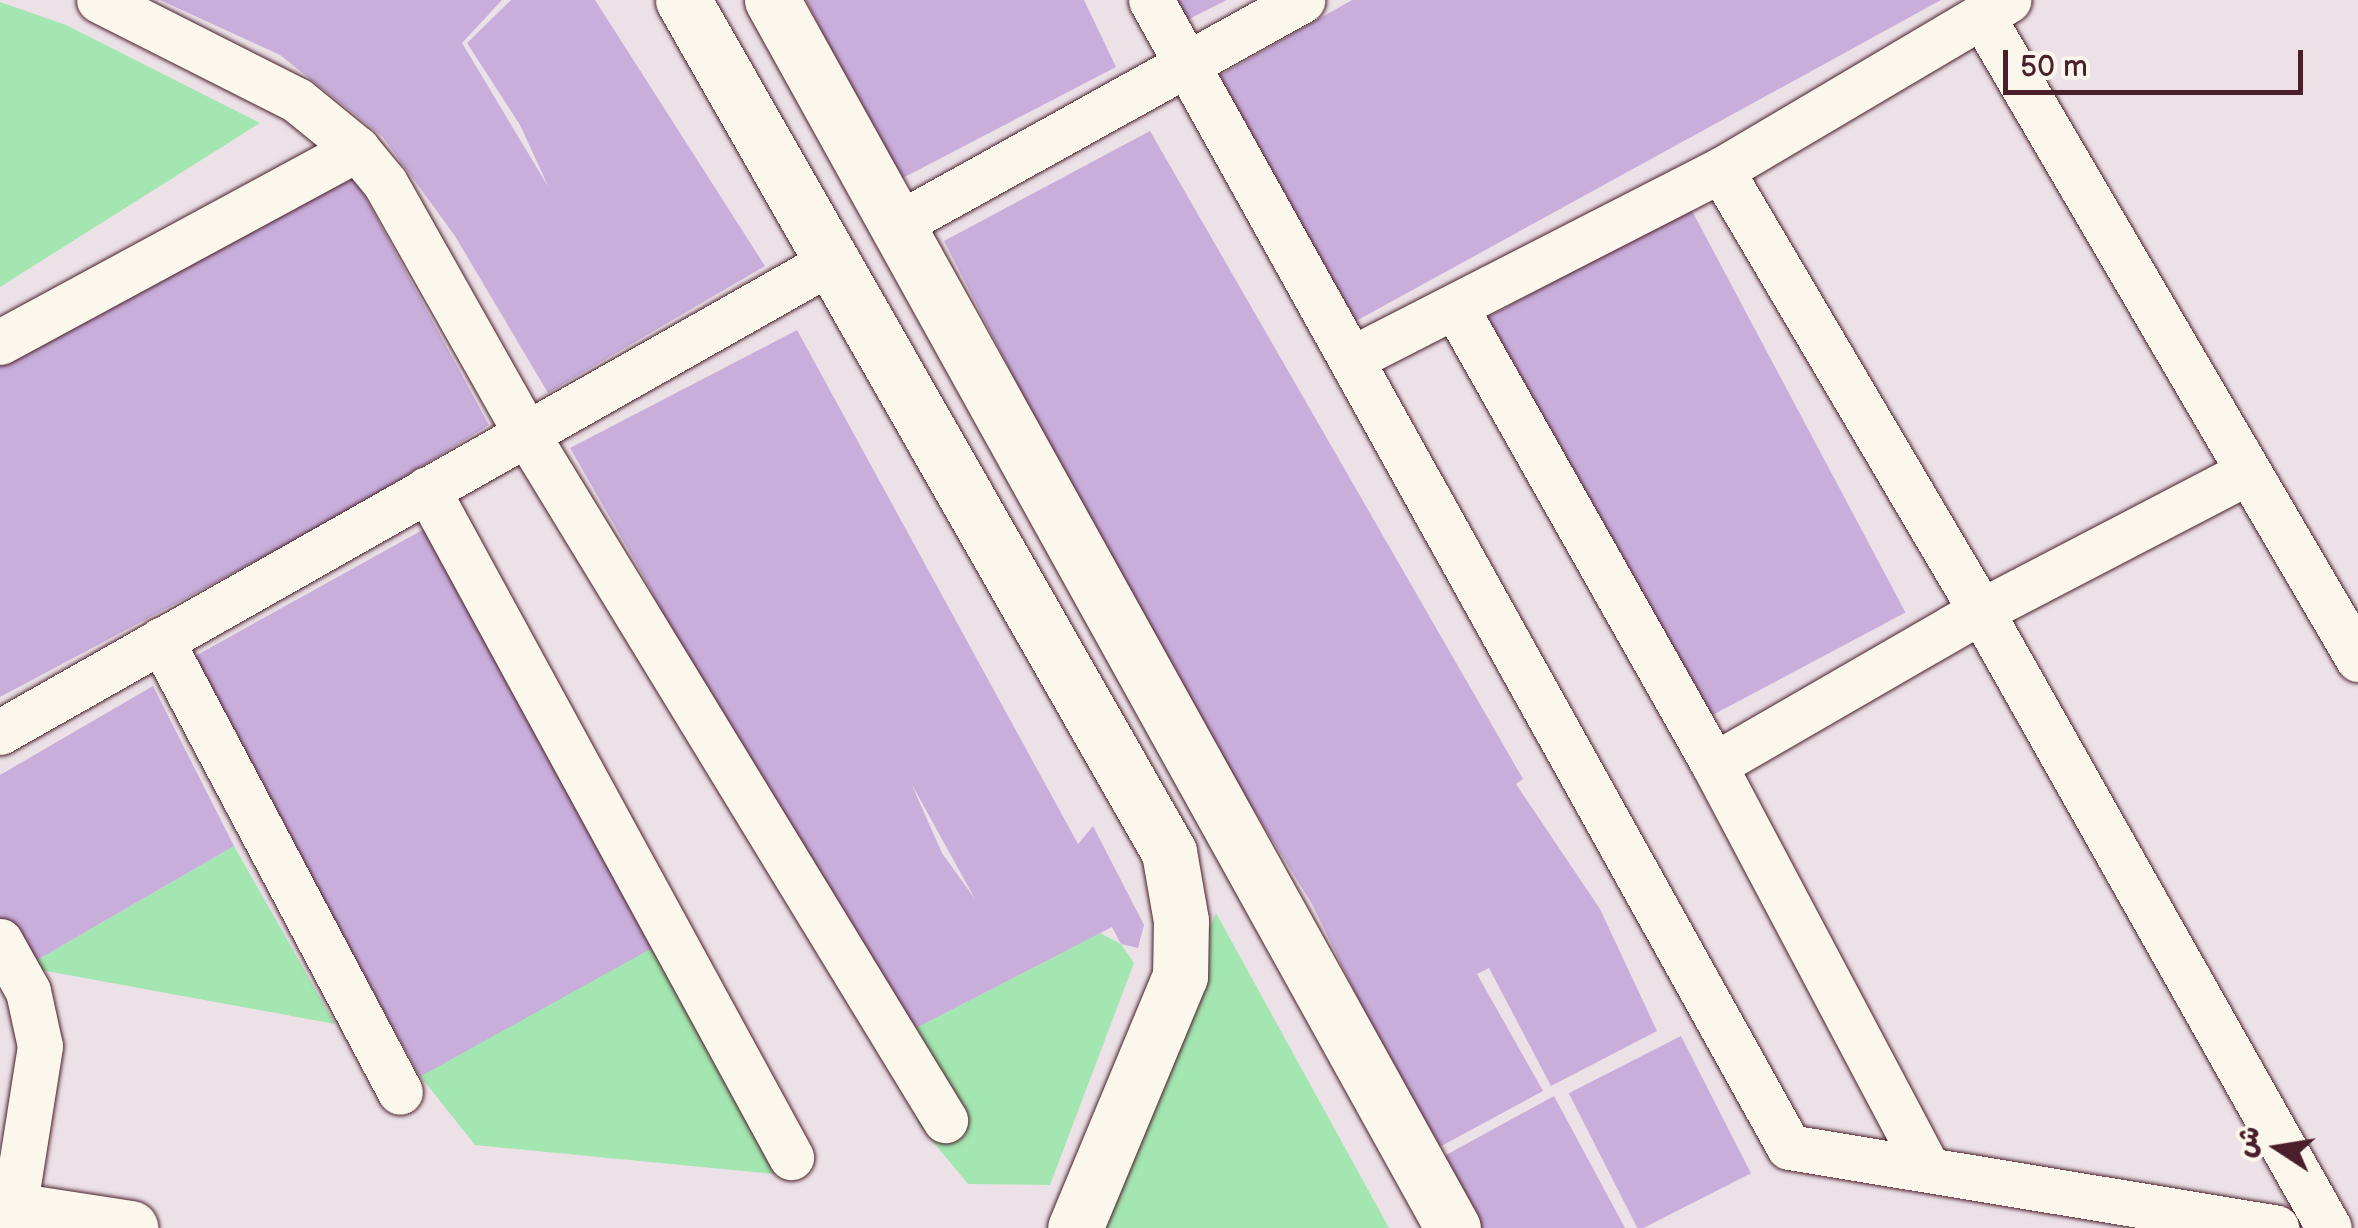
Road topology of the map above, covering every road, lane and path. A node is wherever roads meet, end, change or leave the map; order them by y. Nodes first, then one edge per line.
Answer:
1 (100, 0) edge
2 (683, 0) edge
3 (772, 0) edge
4 (1151, 0) edge
5 (1302, 0) edge
6 (1995, 8) edge
7 (1188, 66) junction
8 (357, 149) junction
9 (1721, 170) junction
10 (893, 227) junction
11 (830, 262) junction
12 (1457, 310) junction
13 (0, 342) edge
14 (1351, 359) junction
15 (526, 433) junction
16 (2248, 472) junction
17 (427, 489) junction
18 (1981, 610) junction
19 (160, 640) junction
20 (2358, 659) edge
21 (0, 732) edge
22 (1714, 765) junction
23 (1223, 805) junction
24 (1169, 852) junction
25 (0, 941) edge
26 (400, 1092) dead end
27 (946, 1120) dead end
28 (791, 1157) dead end
29 (1926, 1168) junction
30 (7, 1209) edge
31 (130, 1228) edge
32 (1076, 1228) edge
33 (1453, 1228) edge
34 (2276, 1228) edge
35 (2329, 1228) edge

1 - 8 street
2 - 11 street
3 - 10 street
4 - 7 street
5 - 7 street
6 - 9 street
6 - 16 street
7 - 10 street
7 - 14 street
8 - 13 street
8 - 15 street
9 - 12 street
9 - 18 street
10 - 23 street
11 - 15 street
11 - 24 street
12 - 14 street
12 - 22 street
14 - 29 street
15 - 17 street
15 - 27 street
16 - 18 street
16 - 20 street
17 - 19 street
17 - 28 street
18 - 22 street
18 - 35 street
19 - 21 street
19 - 26 street
22 - 29 street
23 - 24 street
23 - 33 street
24 - 32 street
25 - 30 street
29 - 34 street
30 - 31 street

